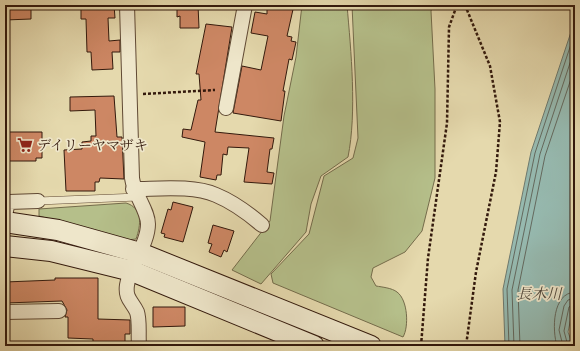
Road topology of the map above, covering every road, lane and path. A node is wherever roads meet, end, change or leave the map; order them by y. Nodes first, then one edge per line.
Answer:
1 (127, 5) edge
2 (245, 5) edge
3 (457, 5) edge
4 (465, 5) edge
5 (230, 89) junction
6 (129, 94) junction
7 (226, 108) dead end
8 (135, 193) junction
9 (38, 201) joint
10 (5, 216) edge
11 (5, 222) edge
12 (262, 225) dead end
13 (5, 246) edge
14 (140, 253) junction
15 (132, 271) junction
16 (59, 311) dead end
17 (5, 312) edge
18 (139, 346) edge
19 (314, 346) edge
20 (371, 346) edge
21 (421, 346) edge
22 (466, 346) edge

1 - 6 street
2 - 5 street
3 - 21 path
4 - 22 path
5 - 6 path
5 - 7 street
6 - 8 street
8 - 9 lane
8 - 12 street
8 - 14 street
9 - 10 street
11 - 14 street
13 - 15 street
14 - 15 street
14 - 20 street
15 - 18 street
15 - 19 street
16 - 17 street

